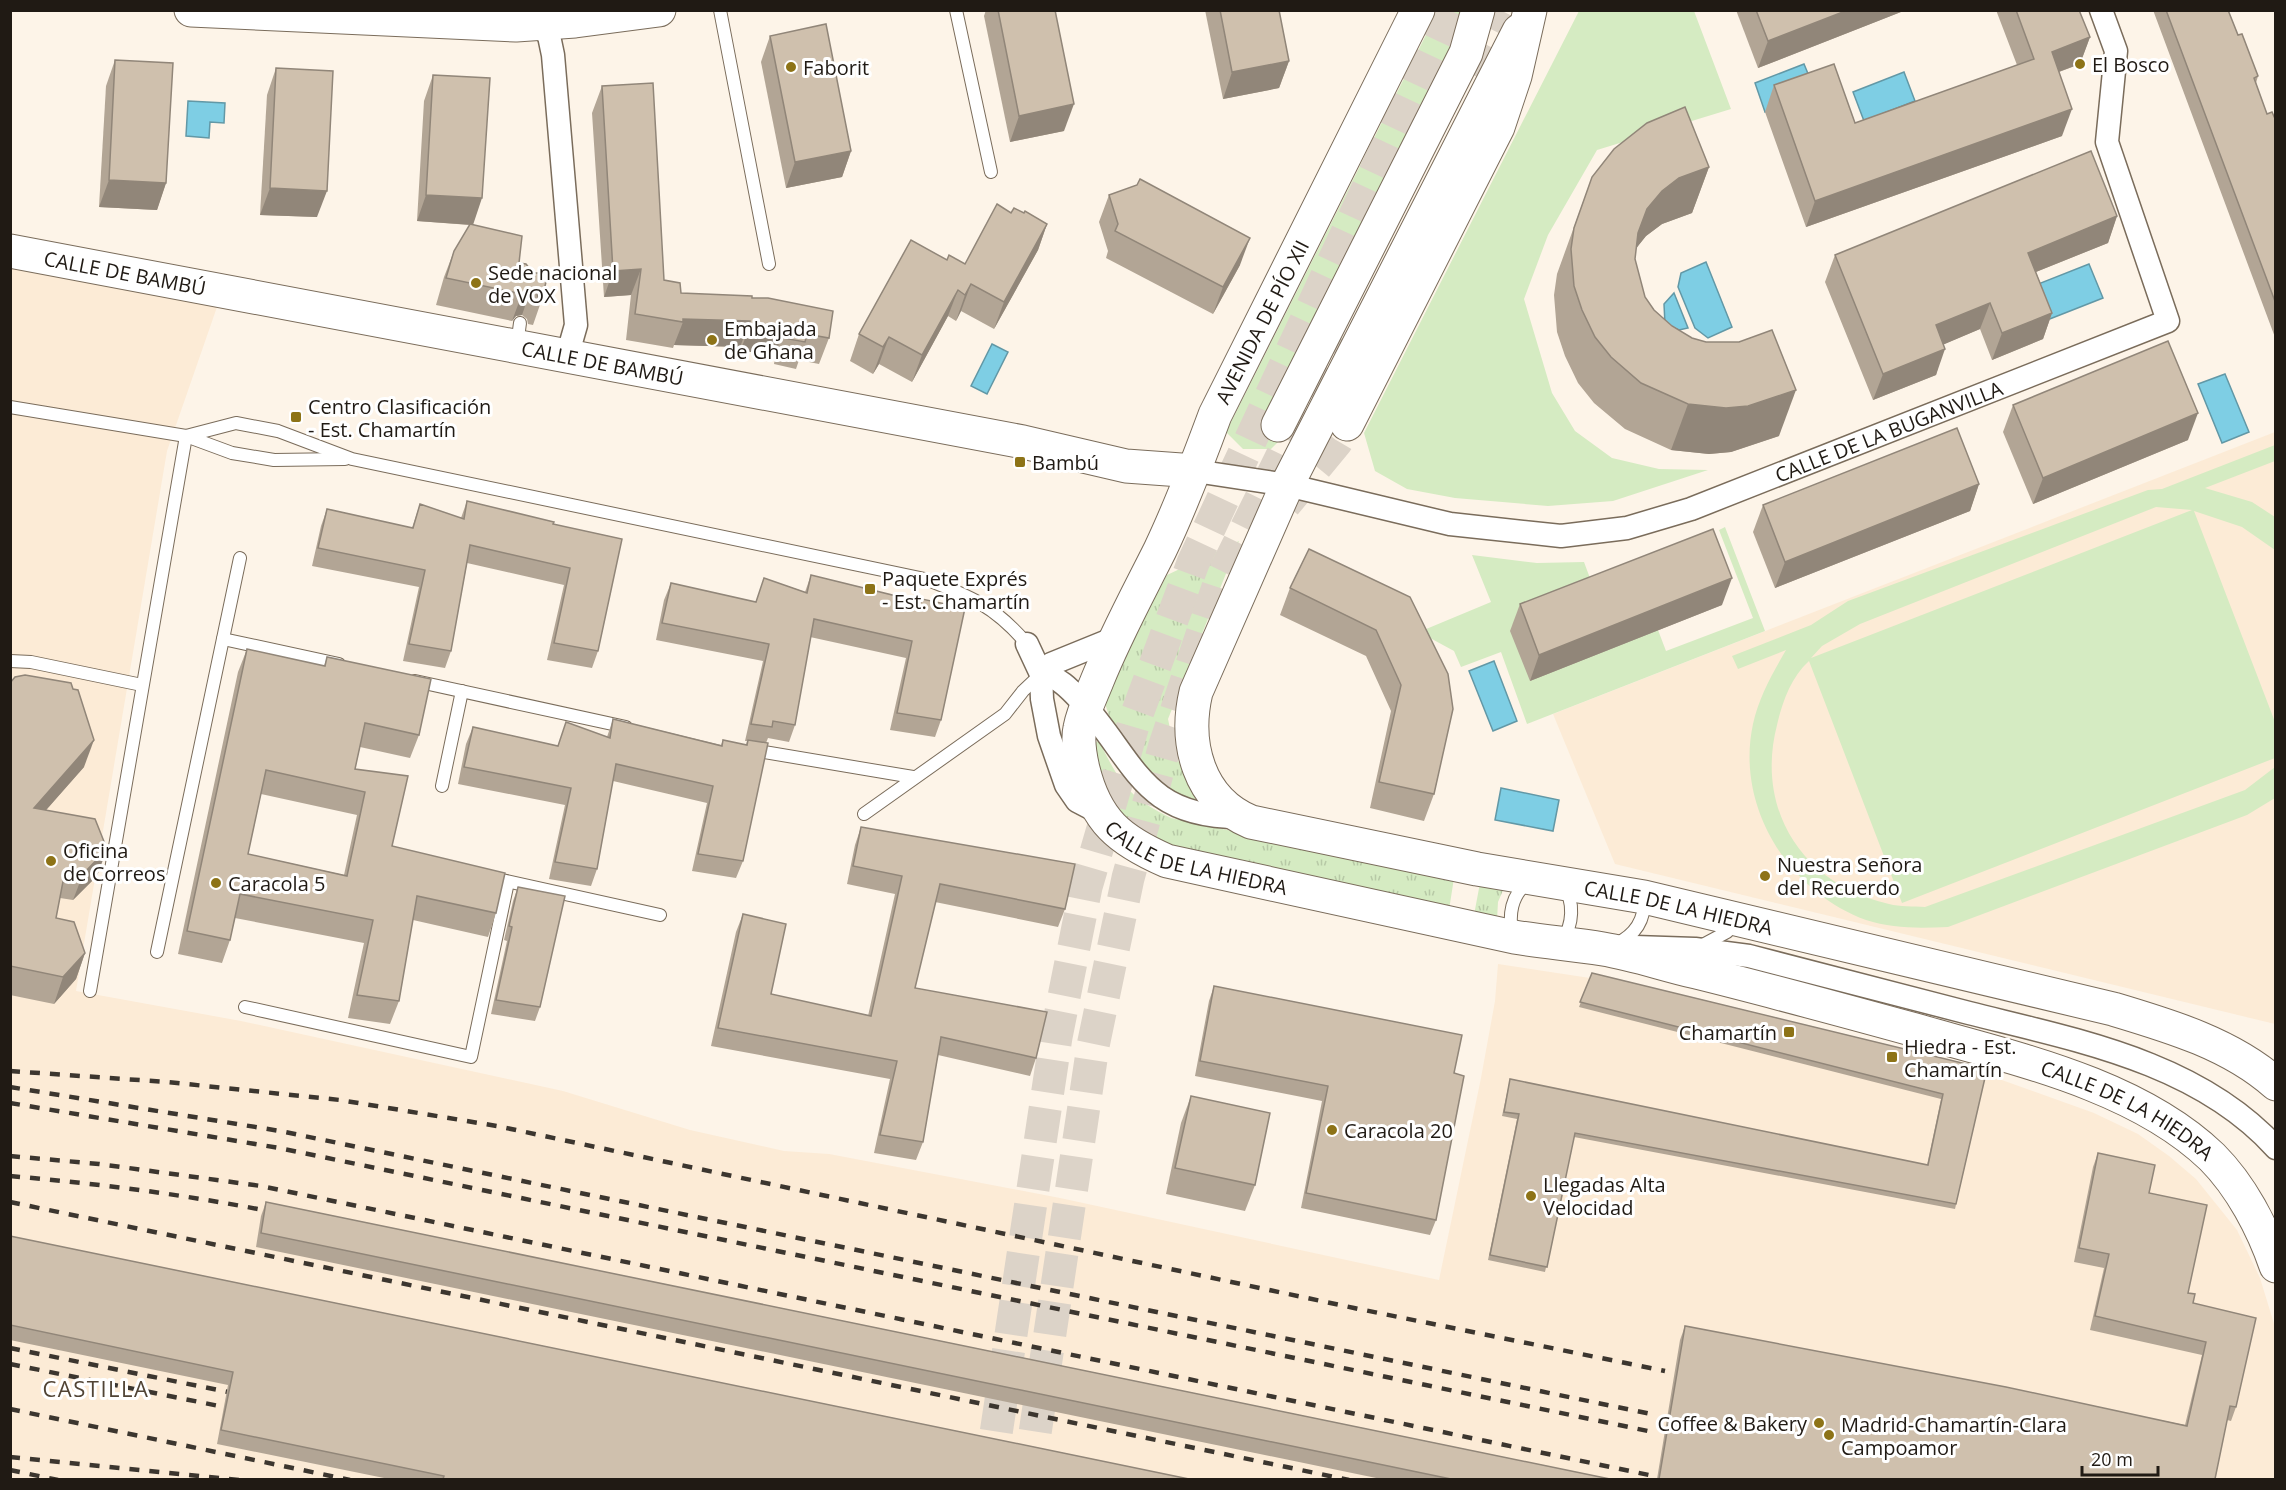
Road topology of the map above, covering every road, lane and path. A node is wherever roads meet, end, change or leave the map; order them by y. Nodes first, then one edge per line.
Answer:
1 (191, 10) edge
2 (659, 10) edge
3 (720, 10) edge
4 (956, 10) edge
5 (1418, 10) edge
6 (1478, 10) edge
7 (1529, 10) edge
8 (2101, 10) edge
9 (539, 24) junction
10 (991, 172) dead end
11 (10, 251) edge
12 (769, 264) dead end
13 (561, 355) junction
14 (10, 407) edge
15 (1347, 424) tunnel mouth
16 (1278, 425) dead end
17 (186, 436) junction
18 (352, 459) junction
19 (1195, 471) junction
20 (1287, 485) junction
21 (240, 558) dead end
22 (1115, 638) junction
23 (223, 639) junction
24 (1027, 644) joint
25 (10, 661) edge
26 (355, 668) edge
27 (1041, 674) junction
28 (398, 677) edge
29 (142, 685) junction
30 (462, 691) junction
31 (1086, 707) junction
32 (643, 730) edge
33 (741, 748) edge
34 (913, 777) junction
35 (442, 786) dead end
36 (1100, 813) junction
37 (864, 814) dead end
38 (1239, 817) junction
39 (492, 878) edge
40 (1547, 880) junction
41 (508, 882) junction
42 (1644, 897) junction
43 (660, 915) dead end
44 (1738, 918) junction
45 (1514, 937) junction
46 (1557, 945) junction
47 (1604, 949) junction
48 (1695, 949) junction
49 (157, 952) dead end
50 (90, 991) dead end
51 (245, 1007) dead end
52 (2276, 1084) edge
53 (2276, 1148) edge
54 (2276, 1266) edge

1 - 9 main road
2 - 9 main road
3 - 12 lane
4 - 10 lane
5 - 19 main road, AVENIDA DE PÍO XII
6 - 16 main road
7 - 15 main road
7 - 20 main road
8 - 20 street, CALLE DE LA BUGANVILLA
9 - 13 street
11 - 13 main road, CALLE DE BAMBÚ
13 - 19 main road, CALLE DE BAMBÚ
14 - 17 lane
17 - 18 lane
17 - 18 lane
17 - 29 lane
18 - 24 lane
19 - 20 street
19 - 22 main road, AVENIDA DE PÍO XII
20 - 38 main road, CALLE DE LA HIEDRA
21 - 23 lane
22 - 27 street
22 - 31 main road, CALLE DE LA HIEDRA
23 - 26 lane
23 - 49 lane
24 - 27 street, CALLE DE LA HIEDRA
25 - 29 lane
27 - 31 street, CALLE DE LA HIEDRA
27 - 34 lane
27 - 36 street, CALLE DE LA HIEDRA
28 - 30 lane
29 - 50 lane
30 - 32 lane
30 - 35 lane
31 - 36 main road, CALLE DE LA HIEDRA
31 - 38 street, CALLE DE LA HIEDRA
33 - 34 lane
34 - 37 lane
36 - 45 main road, CALLE DE LA HIEDRA
38 - 40 main road, CALLE DE LA HIEDRA
39 - 41 lane
40 - 42 main road, CALLE DE LA HIEDRA
40 - 45 lane
40 - 46 lane, CALLE DE LA HIEDRA
41 - 43 lane
41 - 51 lane
42 - 44 main road, CALLE DE LA HIEDRA
42 - 47 lane
44 - 48 lane
44 - 52 main road, CALLE DE LA HIEDRA
45 - 46 main road, CALLE DE LA HIEDRA
46 - 47 main road, CALLE DE LA HIEDRA
47 - 48 street, CALLE DE LA HIEDRA
47 - 54 main road, CALLE DE LA HIEDRA
48 - 53 street, CALLE DE LA HIEDRA

